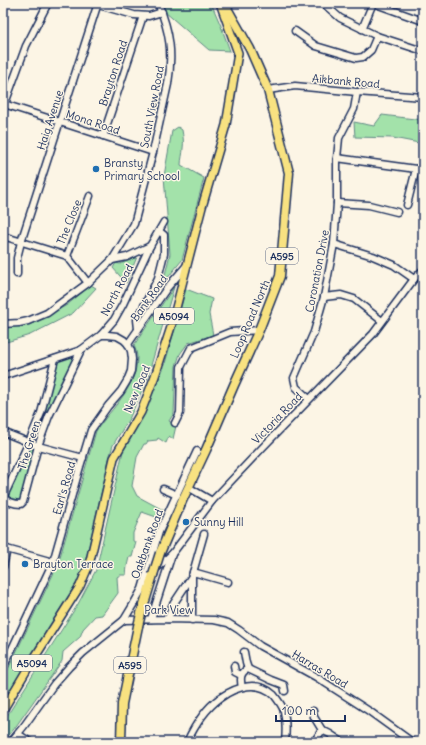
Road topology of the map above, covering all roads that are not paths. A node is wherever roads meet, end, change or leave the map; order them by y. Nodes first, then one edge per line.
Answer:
1 (48, 3) edge
2 (97, 3) edge
3 (158, 3) edge
4 (220, 3) edge
5 (224, 3) edge
6 (322, 3) edge
7 (373, 3) edge
8 (162, 12) junction
9 (142, 16) junction
10 (423, 21) edge
11 (362, 29) junction
12 (295, 31) dead end
13 (378, 36) junction
14 (250, 49) junction
15 (423, 51) edge
16 (238, 53) junction
17 (268, 90) junction
18 (357, 92) junction
19 (423, 97) edge
20 (4, 107) edge
21 (59, 122) junction
22 (103, 136) junction
23 (153, 152) junction
24 (337, 158) junction
25 (423, 168) edge
26 (416, 169) junction
27 (90, 196) dead end
28 (337, 203) junction
29 (407, 205) dead end
30 (397, 212) dead end
31 (164, 222) dead end
32 (158, 231) junction
33 (3, 236) edge
34 (21, 242) junction
35 (334, 244) junction
36 (150, 246) junction
37 (67, 256) junction
38 (112, 260) junction
39 (188, 264) junction
40 (423, 270) edge
41 (17, 274) dead end
42 (414, 279) junction
43 (88, 283) junction
44 (324, 297) junction
45 (382, 322) junction
46 (3, 324) edge
47 (138, 329) junction
48 (259, 330) junction
49 (100, 335) junction
50 (128, 344) junction
51 (81, 350) junction
52 (55, 359) junction
53 (3, 376) edge
54 (309, 399) junction
55 (175, 423) dead end
56 (3, 432) edge
57 (29, 442) junction
58 (38, 446) junction
59 (197, 451) dead end
60 (83, 458) junction
61 (188, 487) junction
62 (163, 489) dead end
63 (179, 498) junction
64 (212, 501) junction
65 (204, 534) dead end
66 (5, 548) edge
67 (172, 554) junction
68 (54, 562) junction
69 (3, 567) edge
70 (192, 574) junction
71 (145, 579) junction
72 (228, 582) dead end
73 (151, 619) junction
74 (168, 619) junction
75 (124, 620) junction
76 (192, 620) junction
77 (214, 620) joint
78 (244, 652) dead end
79 (3, 668) edge
80 (248, 669) junction
81 (233, 672) dead end
82 (241, 675) junction
83 (285, 686) dead end
84 (242, 687) junction
85 (3, 710) edge
86 (313, 715) dead end
87 (322, 730) junction
88 (18, 734) junction
89 (11, 742) edge
90 (30, 742) edge
91 (121, 742) edge
92 (187, 742) edge
93 (285, 742) edge
94 (314, 742) edge
95 (342, 742) edge
96 (412, 742) edge

1 - 20 street
2 - 9 street
2 - 21 street, Haig Avenue
3 - 8 street, South View Road
4 - 16 main road, New Road / A5094
5 - 14 highway, Loop Road North / A595
6 - 11 street
7 - 10 street
7 - 11 street
8 - 9 street
8 - 23 street, South View Road
9 - 22 street, Brayton Road
11 - 13 street
12 - 13 street
13 - 15 street
14 - 16 main road
14 - 17 highway, Loop Road North / A595
16 - 39 main road, New Road / A5094
17 - 18 street, Aikbank Road
17 - 48 highway, Loop Road North / A595
18 - 19 street, Aikbank Road
18 - 24 street, Coronation Drive
20 - 21 street, Mona Road
21 - 22 street, Mona Road
21 - 34 street, Haig Avenue
22 - 23 street, Mona Road
23 - 38 street, South View Road
24 - 26 street
24 - 28 street, Coronation Drive
25 - 26 street
26 - 29 street
27 - 37 street, The Close
28 - 30 street
28 - 35 street, Coronation Drive
31 - 32 street, North Road
32 - 36 street, North Road
32 - 47 street
33 - 34 street
34 - 37 street
34 - 41 street, Haig Avenue
35 - 42 street
35 - 44 street, Coronation Drive
36 - 38 street
36 - 49 street, North Road
37 - 43 street
38 - 43 street, South View Road
39 - 47 street, Bank Road
39 - 85 main road, New Road / A5094
40 - 42 street, Victoria Road
42 - 45 street, Victoria Road
43 - 46 street, South View Road
44 - 45 street
44 - 54 street, Coronation Drive
45 - 54 street, Victoria Road
47 - 50 street, Bank Road
48 - 55 street
48 - 61 highway, Loop Road North / A595
49 - 50 street
49 - 51 street, North Road
50 - 60 street, Earl's Road
51 - 52 street, North Road
51 - 58 street, The Green
52 - 53 street, North Road
52 - 57 street, The Green
54 - 64 street, Victoria Road
56 - 57 street
57 - 58 street
57 - 58 street, The Green
58 - 60 street
59 - 63 street, Oakbank Road
60 - 68 street, Earl's Road
61 - 63 highway, Loop Road North / A595
61 - 64 street
62 - 63 street
63 - 71 street, Oakbank Road
63 - 91 highway, A595, bridge
64 - 67 street, Victoria Road
65 - 70 street
66 - 68 street
66 - 69 street
67 - 71 street, Victoria Road
67 - 73 street
68 - 79 street, Earl's Road
70 - 72 street
70 - 74 street
70 - 76 street
71 - 75 street, Oakbank Road
73 - 74 street, Park View
73 - 75 street, Park View
74 - 76 street, Park View
75 - 88 street
76 - 77 street, Park View
77 - 96 street, Harras Road
78 - 80 street
80 - 82 street
80 - 83 street
81 - 82 street
82 - 84 street
84 - 92 street
84 - 93 street
86 - 87 street
87 - 94 street
87 - 95 street
88 - 89 street
88 - 90 street

